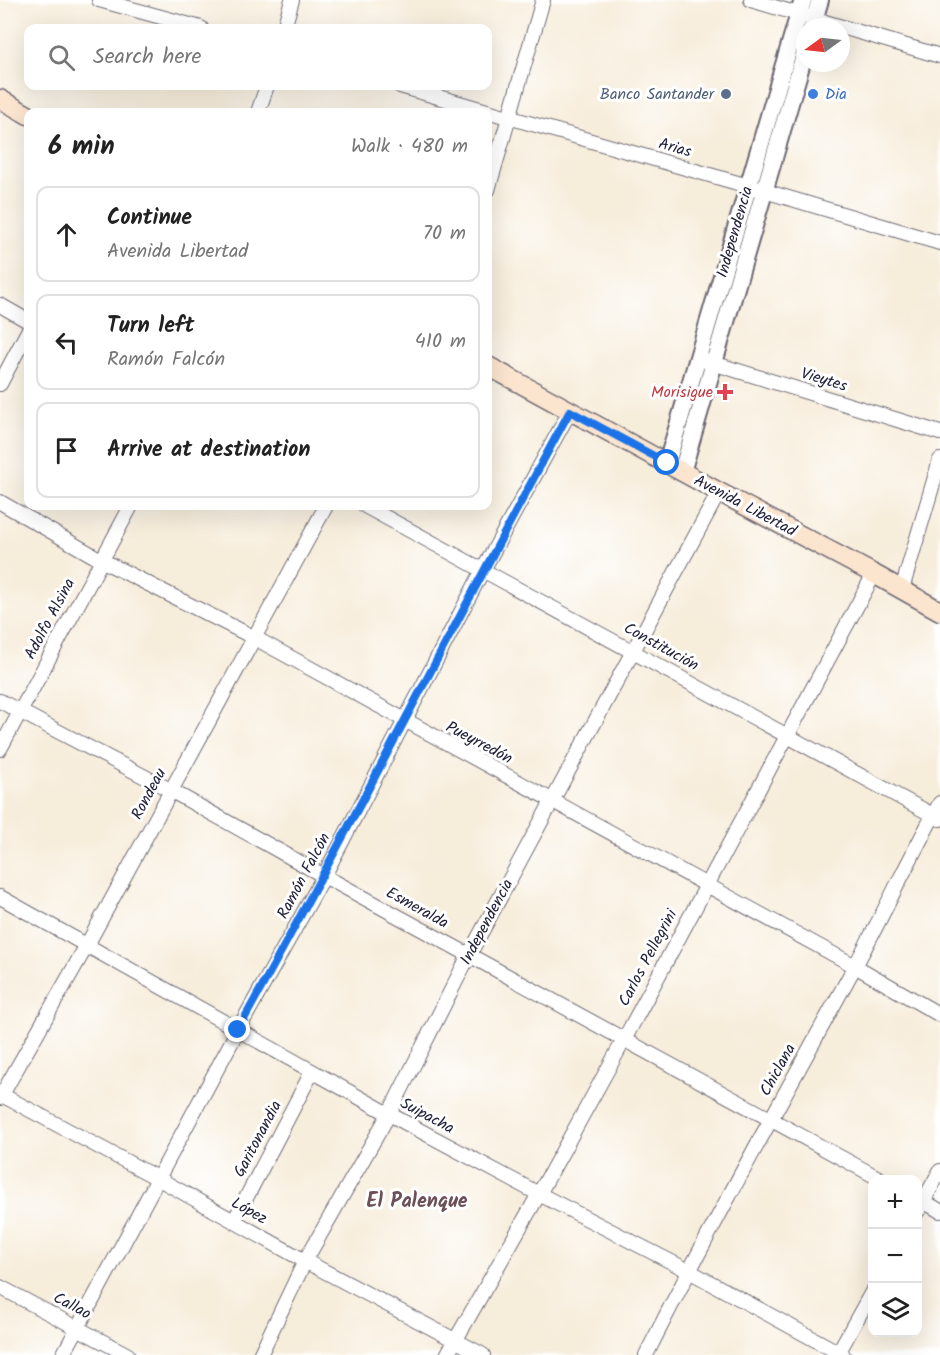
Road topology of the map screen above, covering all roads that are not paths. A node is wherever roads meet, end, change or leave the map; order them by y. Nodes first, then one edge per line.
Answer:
1 (99, 0) edge
2 (292, 0) edge
3 (543, 0) edge
4 (752, 0) edge
5 (820, 0) edge
6 (807, 15) edge
7 (186, 24) edge
8 (285, 24) edge
9 (940, 56) edge
10 (798, 72) edge
11 (266, 90) edge
12 (414, 90) edge
13 (0, 99) edge
14 (259, 108) edge
15 (477, 108) edge
16 (492, 112) edge
17 (24, 113) edge
18 (509, 117) junction
19 (492, 176) edge
20 (757, 188) junction
21 (940, 243) edge
22 (0, 305) edge
23 (24, 319) edge
24 (24, 339) edge
25 (706, 361) junction
26 (492, 368) edge
27 (0, 384) edge
28 (570, 411) junction
29 (940, 433) edge
30 (940, 460) edge
31 (675, 468) junction
32 (719, 492) junction
33 (0, 502) edge
34 (129, 510) edge
35 (324, 510) edge
36 (372, 510) edge
37 (101, 560) junction
38 (483, 570) junction
39 (874, 574) junction
40 (902, 589) junction
41 (940, 611) edge
42 (253, 637) junction
43 (633, 651) junction
44 (0, 700) edge
45 (20, 712) junction
46 (404, 721) junction
47 (786, 735) junction
48 (0, 749) edge
49 (170, 790) junction
50 (552, 801) junction
51 (940, 802) edge
52 (937, 817) edge
53 (324, 876) junction
54 (705, 885) junction
55 (0, 897) edge
56 (87, 945) junction
57 (469, 955) junction
58 (855, 966) junction
59 (940, 1015) edge
60 (238, 1030) junction
61 (625, 1038) junction
62 (312, 1072) junction
63 (1, 1096) edge
64 (389, 1114) junction
65 (770, 1119) junction
66 (940, 1171) edge
67 (875, 1175) edge
68 (159, 1179) junction
69 (539, 1194) junction
70 (922, 1199) edge
71 (922, 1205) edge
72 (940, 1210) edge
73 (234, 1221) junction
74 (305, 1261) junction
75 (689, 1271) junction
76 (0, 1287) edge
77 (868, 1301) edge
78 (77, 1328) junction
79 (455, 1340) junction
80 (840, 1354) edge
81 (63, 1355) edge
82 (128, 1355) edge
83 (260, 1355) edge
84 (447, 1355) edge
85 (483, 1355) edge
86 (646, 1355) edge

1 - 7 street
2 - 8 street
3 - 18 street
4 - 6 street
5 - 6 street, Independencia
6 - 9 street
6 - 20 street, Independencia
10 - 20 street, Independencia
11 - 14 street
12 - 15 street, Arias
13 - 17 main road
16 - 18 street, Arias
18 - 19 street
18 - 20 street, Arias
20 - 21 street, Arias
20 - 25 street, Independencia
22 - 23 street
24 - 27 street
25 - 29 street, Vieytes
25 - 31 street, Independencia
26 - 28 main road, Avenida Libertad
28 - 31 main road, Avenida Libertad
28 - 38 street, Ramón Falcón
30 - 40 street
31 - 32 main road, Avenida Libertad
32 - 39 main road, Avenida Libertad
32 - 43 street, Independencia
33 - 37 street, Pueyrredón
34 - 37 street, Adolfo Alsina
35 - 42 street, Rondeau
36 - 38 street, Constitución
37 - 42 street, Pueyrredón
37 - 45 street, Adolfo Alsina
38 - 43 street, Constitución
38 - 46 street, Ramón Falcón
39 - 40 main road, Avenida Libertad
39 - 47 street, Carlos Pellegrini
40 - 41 main road, Avenida Libertad
42 - 46 street, Pueyrredón
42 - 49 street, Rondeau
43 - 47 street, Constitución
43 - 50 street, Independencia
44 - 45 street, Esmeralda
45 - 48 street, Adolfo Alsina
45 - 49 street, Esmeralda
46 - 50 street, Pueyrredón
46 - 53 street, Ramón Falcón
47 - 52 street, Constitución
47 - 54 street, Carlos Pellegrini
49 - 53 street, Esmeralda
49 - 56 street, Rondeau
50 - 54 street, Pueyrredón
50 - 57 street, Independencia
51 - 52 street, Chiclana
52 - 58 street, Chiclana
53 - 57 street, Esmeralda
53 - 60 street, Ramón Falcón
54 - 58 street, Pueyrredón
54 - 61 street, Carlos Pellegrini
55 - 56 street, Suipacha
56 - 60 street, Suipacha
56 - 63 street, Rondeau
57 - 61 street, Esmeralda
57 - 64 street, Independencia
58 - 59 street, Pueyrredón
58 - 65 street, Chiclana
60 - 62 street, Suipacha
60 - 68 street, Ramón Falcón
61 - 65 street, Esmeralda
61 - 69 street, Carlos Pellegrini
62 - 64 street, Suipacha
62 - 73 street, Garitonandia
63 - 68 street, López
64 - 69 street, Suipacha
64 - 74 street, Independencia
65 - 67 street, Esmeralda
65 - 75 street, Chiclana
66 - 70 street
68 - 73 street, López
68 - 78 street, Ramón Falcón
69 - 75 street, Suipacha
69 - 79 street, Carlos Pellegrini
71 - 72 street
73 - 74 street, López
74 - 79 street, López
74 - 83 street, Independencia
75 - 80 street, Suipacha
75 - 86 street, Chiclana
76 - 78 street, Callao
77 - 80 street
78 - 81 street, Ramón Falcón
78 - 82 street, Callao
79 - 84 street, Carlos Pellegrini
79 - 85 street, López

